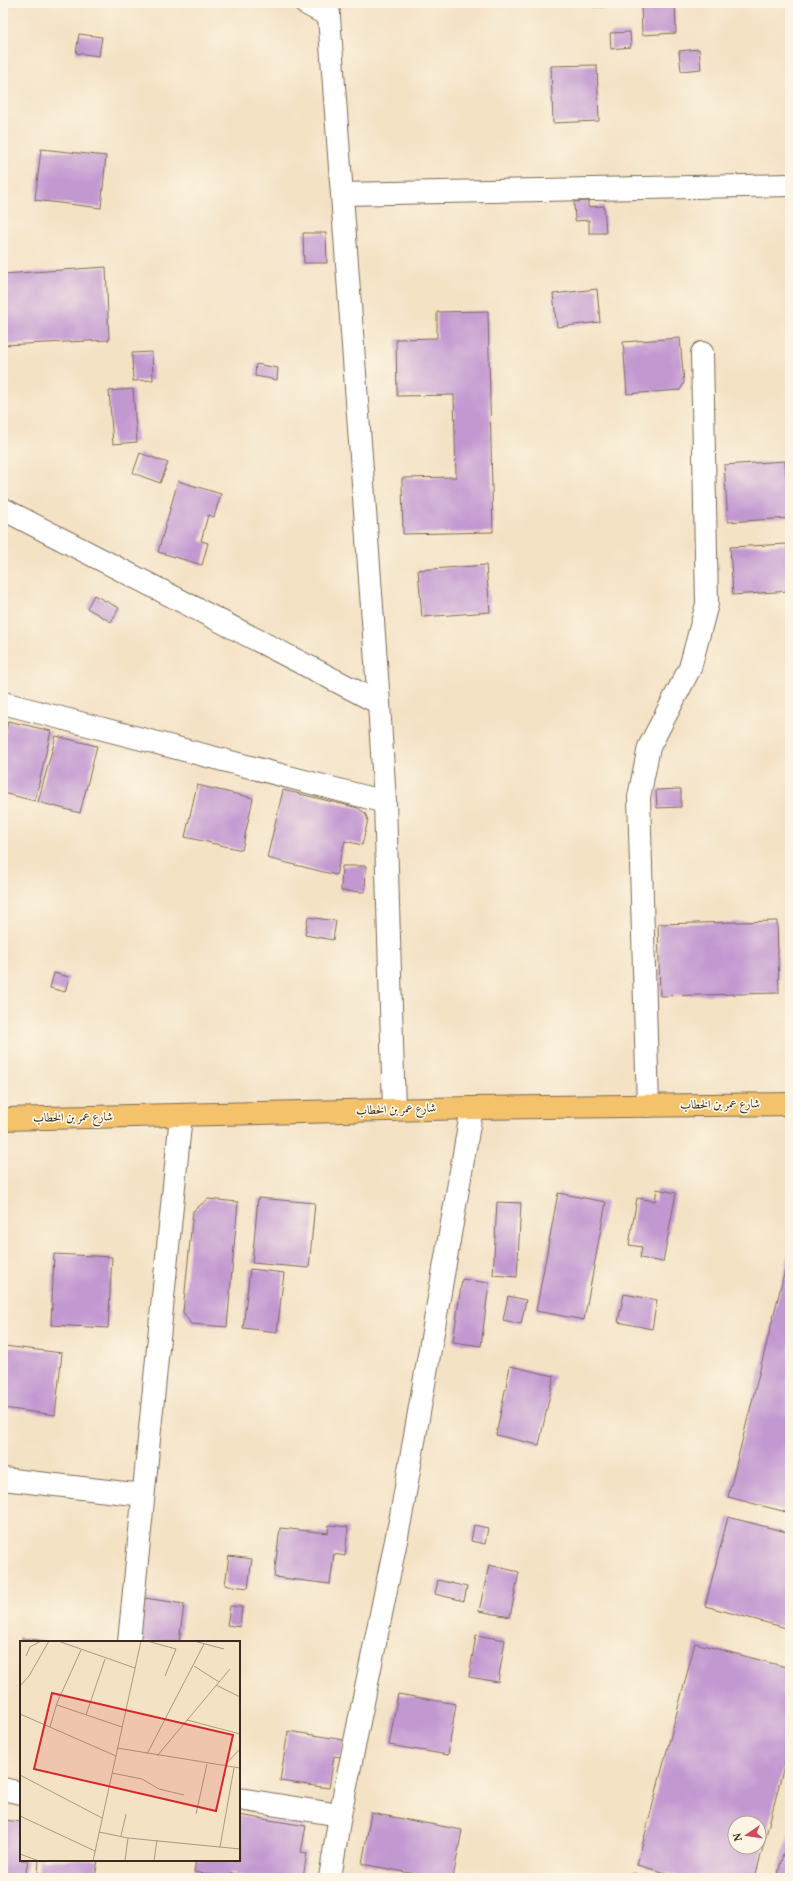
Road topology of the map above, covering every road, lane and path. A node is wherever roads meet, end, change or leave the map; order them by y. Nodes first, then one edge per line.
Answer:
1 (305, 3) edge
2 (328, 10) edge
3 (790, 185) edge
4 (343, 194) junction
5 (702, 353) dead end
6 (3, 509) edge
7 (3, 703) edge
8 (380, 703) junction
9 (385, 802) junction
10 (790, 1104) edge
11 (648, 1106) junction
12 (472, 1108) junction
13 (394, 1110) junction
14 (181, 1115) junction
15 (3, 1119) edge
16 (3, 1479) edge
17 (143, 1495) junction
18 (128, 1641) edge
19 (3, 1789) edge
20 (20, 1793) edge
21 (240, 1799) edge
22 (340, 1815) junction
23 (330, 1878) edge

1 - 2 lane
2 - 4 lane
3 - 4 lane
4 - 8 lane
5 - 11 lane
6 - 8 lane
7 - 9 lane
8 - 9 lane
9 - 13 lane
10 - 11 main road, شارع عمر بن الخطاب
11 - 12 main road, شارع عمر بن الخطاب
12 - 13 main road, شارع عمر بن الخطاب
12 - 22 lane
13 - 14 main road, شارع عمر بن الخطاب
14 - 15 main road, شارع عمر بن الخطاب
14 - 17 lane
16 - 17 lane
17 - 18 lane
19 - 20 lane
21 - 22 lane
22 - 23 lane

